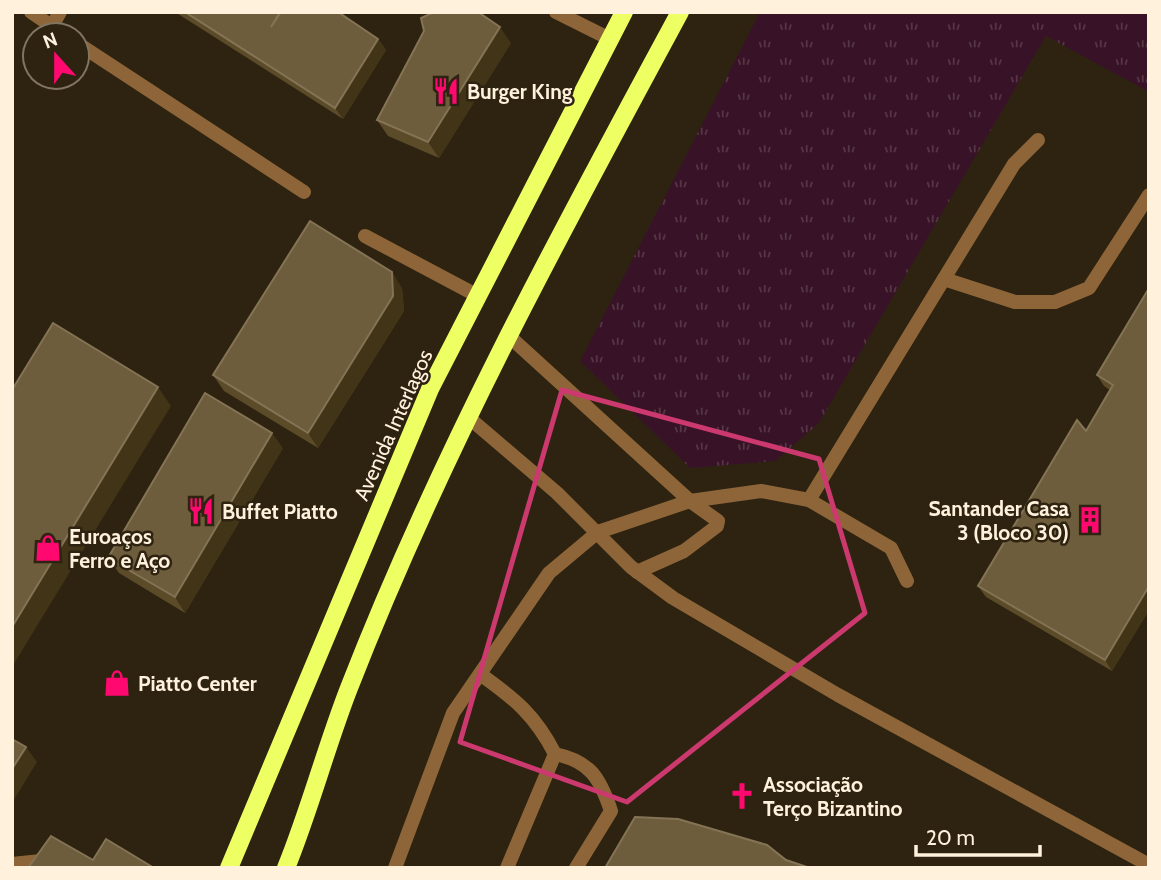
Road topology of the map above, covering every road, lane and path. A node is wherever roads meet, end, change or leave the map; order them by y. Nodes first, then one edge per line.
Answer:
1 (556, 12) edge
2 (624, 12) edge
3 (680, 12) edge
4 (610, 39) junction
5 (91, 52) edge
6 (1038, 141) dead end
7 (304, 192) dead end
8 (1149, 195) edge
9 (365, 236) dead end
10 (944, 279) junction
11 (478, 296) junction
12 (510, 337) junction
13 (468, 417) junction
14 (809, 500) junction
15 (690, 501) junction
16 (598, 532) junction
17 (637, 572) junction
18 (908, 581) dead end
19 (480, 674) junction
20 (555, 754) junction
21 (41, 861) edge
22 (12, 864) edge
23 (1149, 865) edge
24 (229, 868) edge
25 (286, 868) edge
26 (395, 868) edge
27 (507, 868) edge
28 (576, 868) edge

1 - 4 street
2 - 4 main road, Avenida Interlagos
3 - 12 main road
4 - 11 main road, Avenida Interlagos
5 - 7 street
6 - 10 street
8 - 10 street
9 - 11 street
10 - 14 street
11 - 24 main road, Avenida Interlagos
12 - 13 main road
12 - 15 street
13 - 16 street
13 - 25 main road
14 - 15 street
14 - 18 street
15 - 16 street
15 - 17 street
16 - 17 street
16 - 19 street
17 - 23 street
19 - 20 street
19 - 26 street
20 - 27 street
20 - 28 street
21 - 22 street

